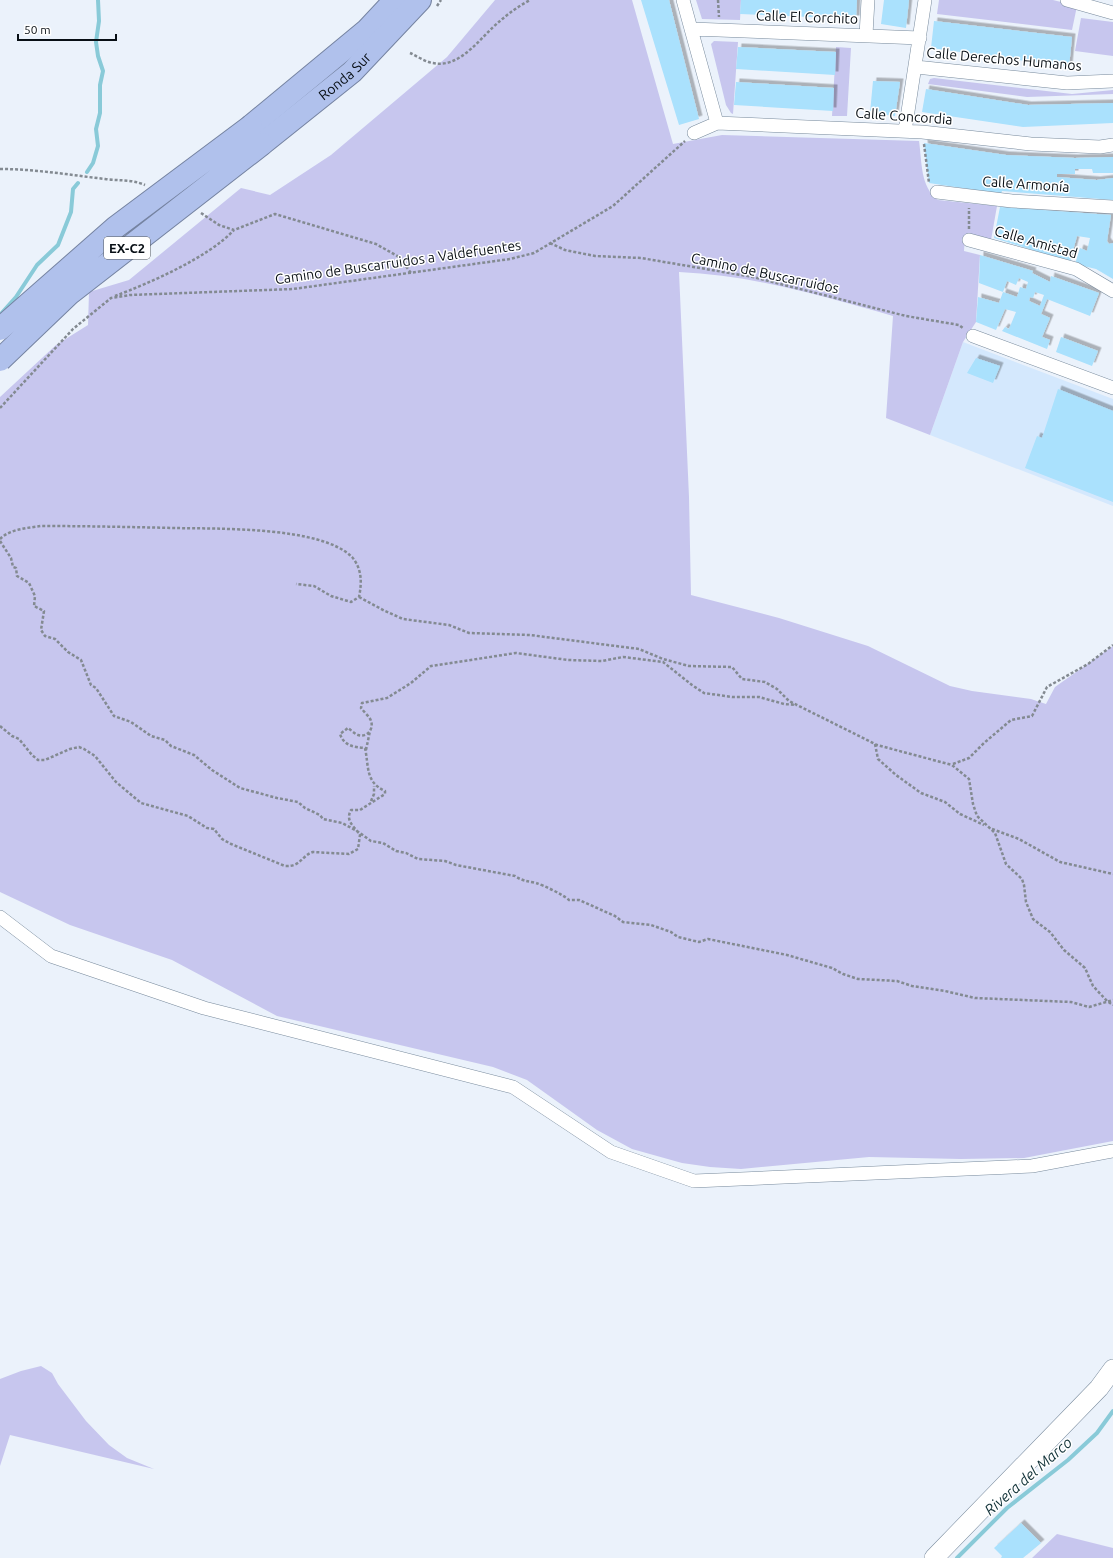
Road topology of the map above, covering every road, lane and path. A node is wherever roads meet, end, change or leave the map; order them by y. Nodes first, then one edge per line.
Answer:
1 (395, 0) edge
2 (420, 0) edge
3 (530, 0) edge
4 (683, 0) edge
5 (718, 0) edge
6 (868, 0) edge
7 (925, 0) edge
8 (1067, 0) edge
9 (1113, 13) edge
10 (692, 30) junction
11 (718, 30) junction
12 (866, 36) junction
13 (920, 38) junction
14 (410, 53) dead end
15 (916, 67) junction
16 (1113, 81) edge
17 (717, 124) junction
18 (905, 131) junction
19 (922, 132) junction
20 (694, 133) joint
21 (256, 135) junction
22 (1113, 145) edge
23 (0, 169) edge
24 (148, 187) dead end
25 (937, 192) joint
26 (969, 196) junction
27 (1113, 207) edge
28 (195, 210) dead end
29 (234, 230) junction
30 (969, 240) joint
31 (550, 243) junction
32 (411, 273) junction
33 (1113, 291) edge
34 (111, 298) junction
35 (0, 329) edge
36 (973, 336) joint
37 (0, 360) edge
38 (1113, 388) edge
39 (0, 408) edge
40 (0, 540) edge
41 (296, 584) dead end
42 (359, 597) junction
43 (1113, 645) edge
44 (797, 705) junction
45 (0, 726) edge
46 (371, 729) junction
47 (875, 744) junction
48 (366, 750) junction
49 (952, 765) junction
50 (374, 786) junction
51 (370, 802) junction
52 (988, 827) junction
53 (357, 831) junction
54 (1113, 874) edge
55 (0, 917) edge
56 (1113, 1000) edge
57 (1107, 1001) junction
58 (1113, 1005) edge
59 (1113, 1151) edge
60 (1113, 1369) edge
61 (934, 1558) edge

1 - 21 highway, Ronda Sur / EX-C2
2 - 21 highway, Ronda Sur / EX-C2
3 - 14 path
4 - 10 street
5 - 11 path
6 - 12 street
7 - 13 street
8 - 9 street
10 - 11 street, Calle El Corchito
10 - 17 street
11 - 12 street, Calle El Corchito
12 - 13 street, Calle El Corchito
13 - 15 street
15 - 16 street, Calle Derechos Humanos
15 - 18 street
17 - 18 street, Calle Concordia
17 - 20 street, Calle Concordia
18 - 19 street, Calle Concordia
19 - 22 street, Calle Concordia
19 - 25 path
20 - 31 path, Camino de Buscarruidos a Valdefuentes
21 - 35 highway, EX-C2, bridge
21 - 37 highway, EX-C2, bridge
23 - 24 path
25 - 26 street, Calle Armonía
26 - 27 street, Calle Armonía
26 - 30 path
28 - 29 path
29 - 32 path
29 - 34 path
30 - 33 street, Calle Amistad
31 - 32 path, Camino de Buscarruidos a Valdefuentes
31 - 36 path, Camino de Buscarruidos
32 - 34 path, Camino de Buscarruidos a Valdefuentes
34 - 39 path
36 - 38 street
40 - 42 path
40 - 53 path
41 - 42 path
42 - 44 path
43 - 49 path
44 - 46 path
44 - 47 path
45 - 53 path
46 - 48 path
46 - 48 path
47 - 49 path
47 - 52 path
48 - 50 path
49 - 52 path
50 - 51 path
50 - 51 path
51 - 53 path
52 - 54 path
52 - 57 path
53 - 57 path
55 - 59 street
56 - 57 path
57 - 58 path
60 - 61 main road

